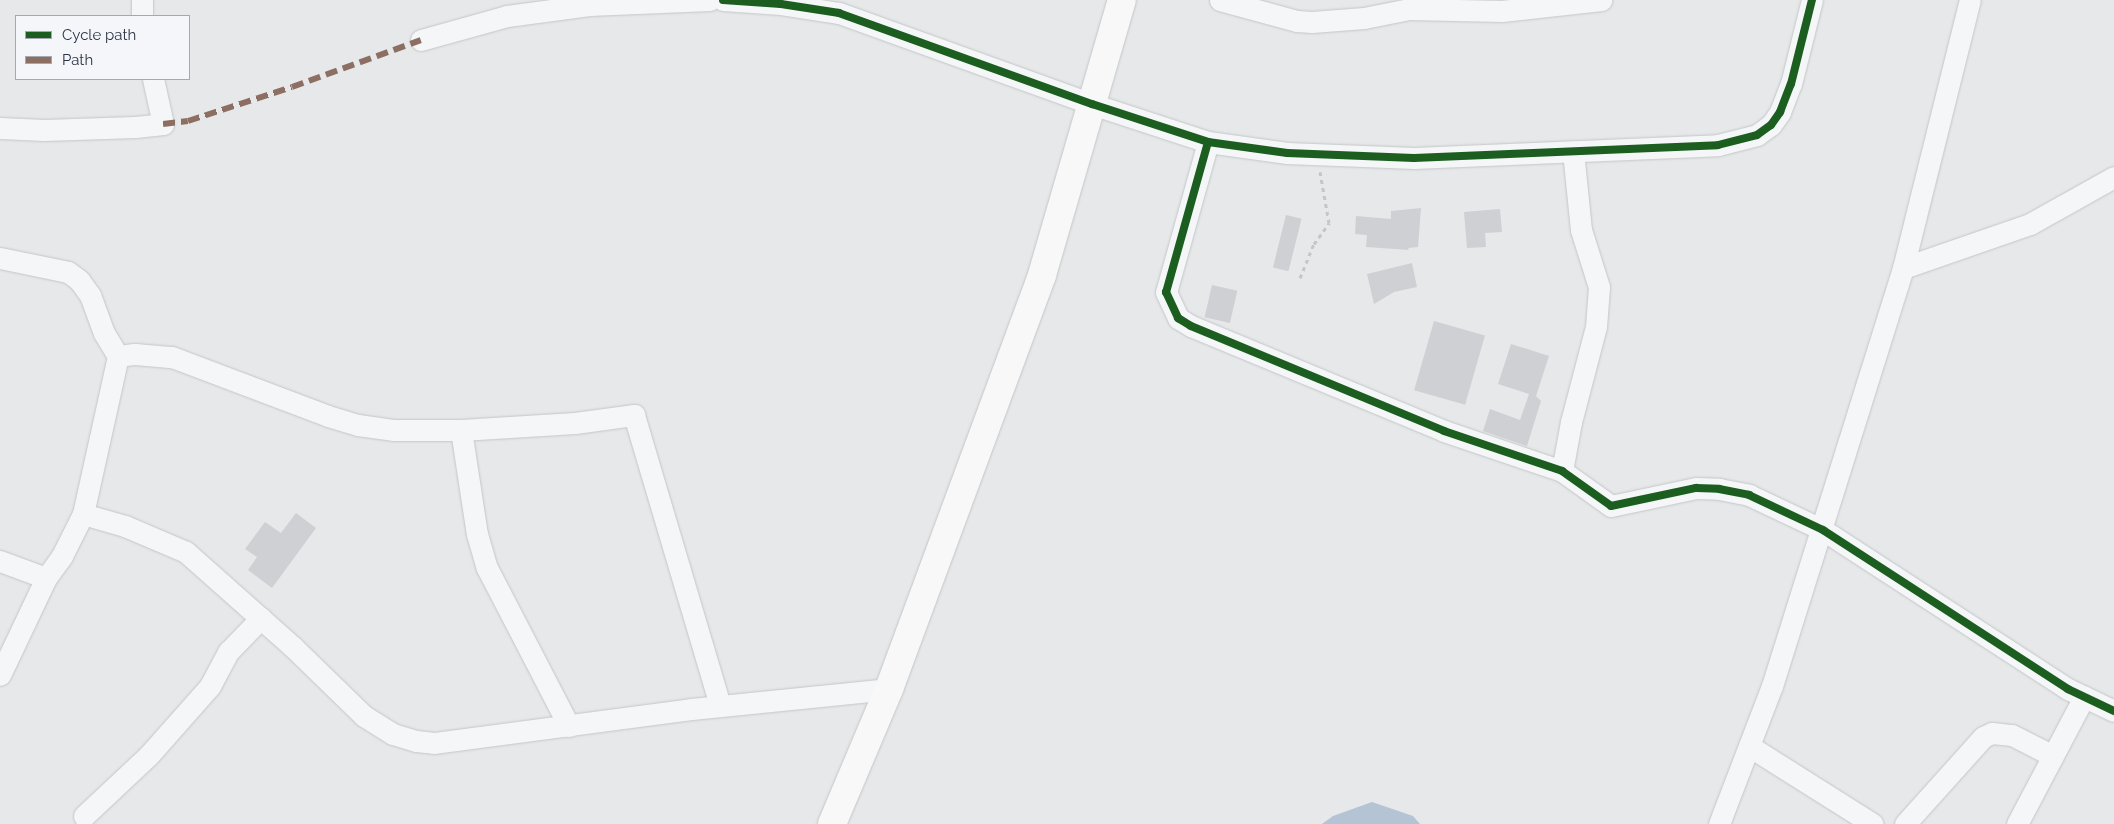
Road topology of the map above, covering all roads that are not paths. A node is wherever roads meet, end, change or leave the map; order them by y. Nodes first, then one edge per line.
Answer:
1 (142, 0) edge
2 (710, 0) edge
3 (723, 0) edge
4 (1122, 0) edge
5 (1220, 0) edge
6 (1601, 0) edge
7 (1812, 0) edge
8 (1970, 0) edge
9 (841, 6) edge
10 (142, 15) edge
11 (421, 40) dead end
12 (153, 80) edge
13 (1092, 104) junction
14 (0, 128) edge
15 (1208, 142) junction
16 (1572, 151) junction
17 (2114, 177) edge
18 (0, 258) edge
19 (1903, 268) junction
20 (118, 356) junction
21 (461, 430) junction
22 (1562, 471) junction
23 (83, 514) junction
24 (1822, 530) junction
25 (0, 561) edge
26 (46, 578) junction
27 (260, 618) junction
28 (0, 676) edge
29 (889, 689) junction
30 (2084, 697) junction
31 (720, 706) junction
32 (2114, 711) edge
33 (569, 726) junction
34 (1749, 746) junction
35 (2052, 756) junction
36 (84, 816) dead end
37 (832, 824) edge
38 (1719, 824) edge
39 (1872, 824) edge
40 (1905, 824) edge
41 (2016, 824) edge

1 - 10 street
2 - 11 street
3 - 9 street
4 - 13 main road
5 - 6 street
7 - 16 street
8 - 19 street
9 - 13 street
12 - 14 street
13 - 15 street
13 - 29 main road
15 - 16 street
15 - 22 street
16 - 22 street
17 - 19 street
18 - 20 street
19 - 24 street
20 - 21 street
20 - 23 street
21 - 31 street
21 - 33 street
22 - 24 street
23 - 26 street
23 - 27 street
24 - 30 street
24 - 34 street
25 - 26 street
26 - 28 street
27 - 33 street
27 - 36 street
29 - 31 street
29 - 37 main road
30 - 32 street
30 - 35 street
31 - 33 street
34 - 38 street
34 - 39 street
35 - 40 street
35 - 41 street

